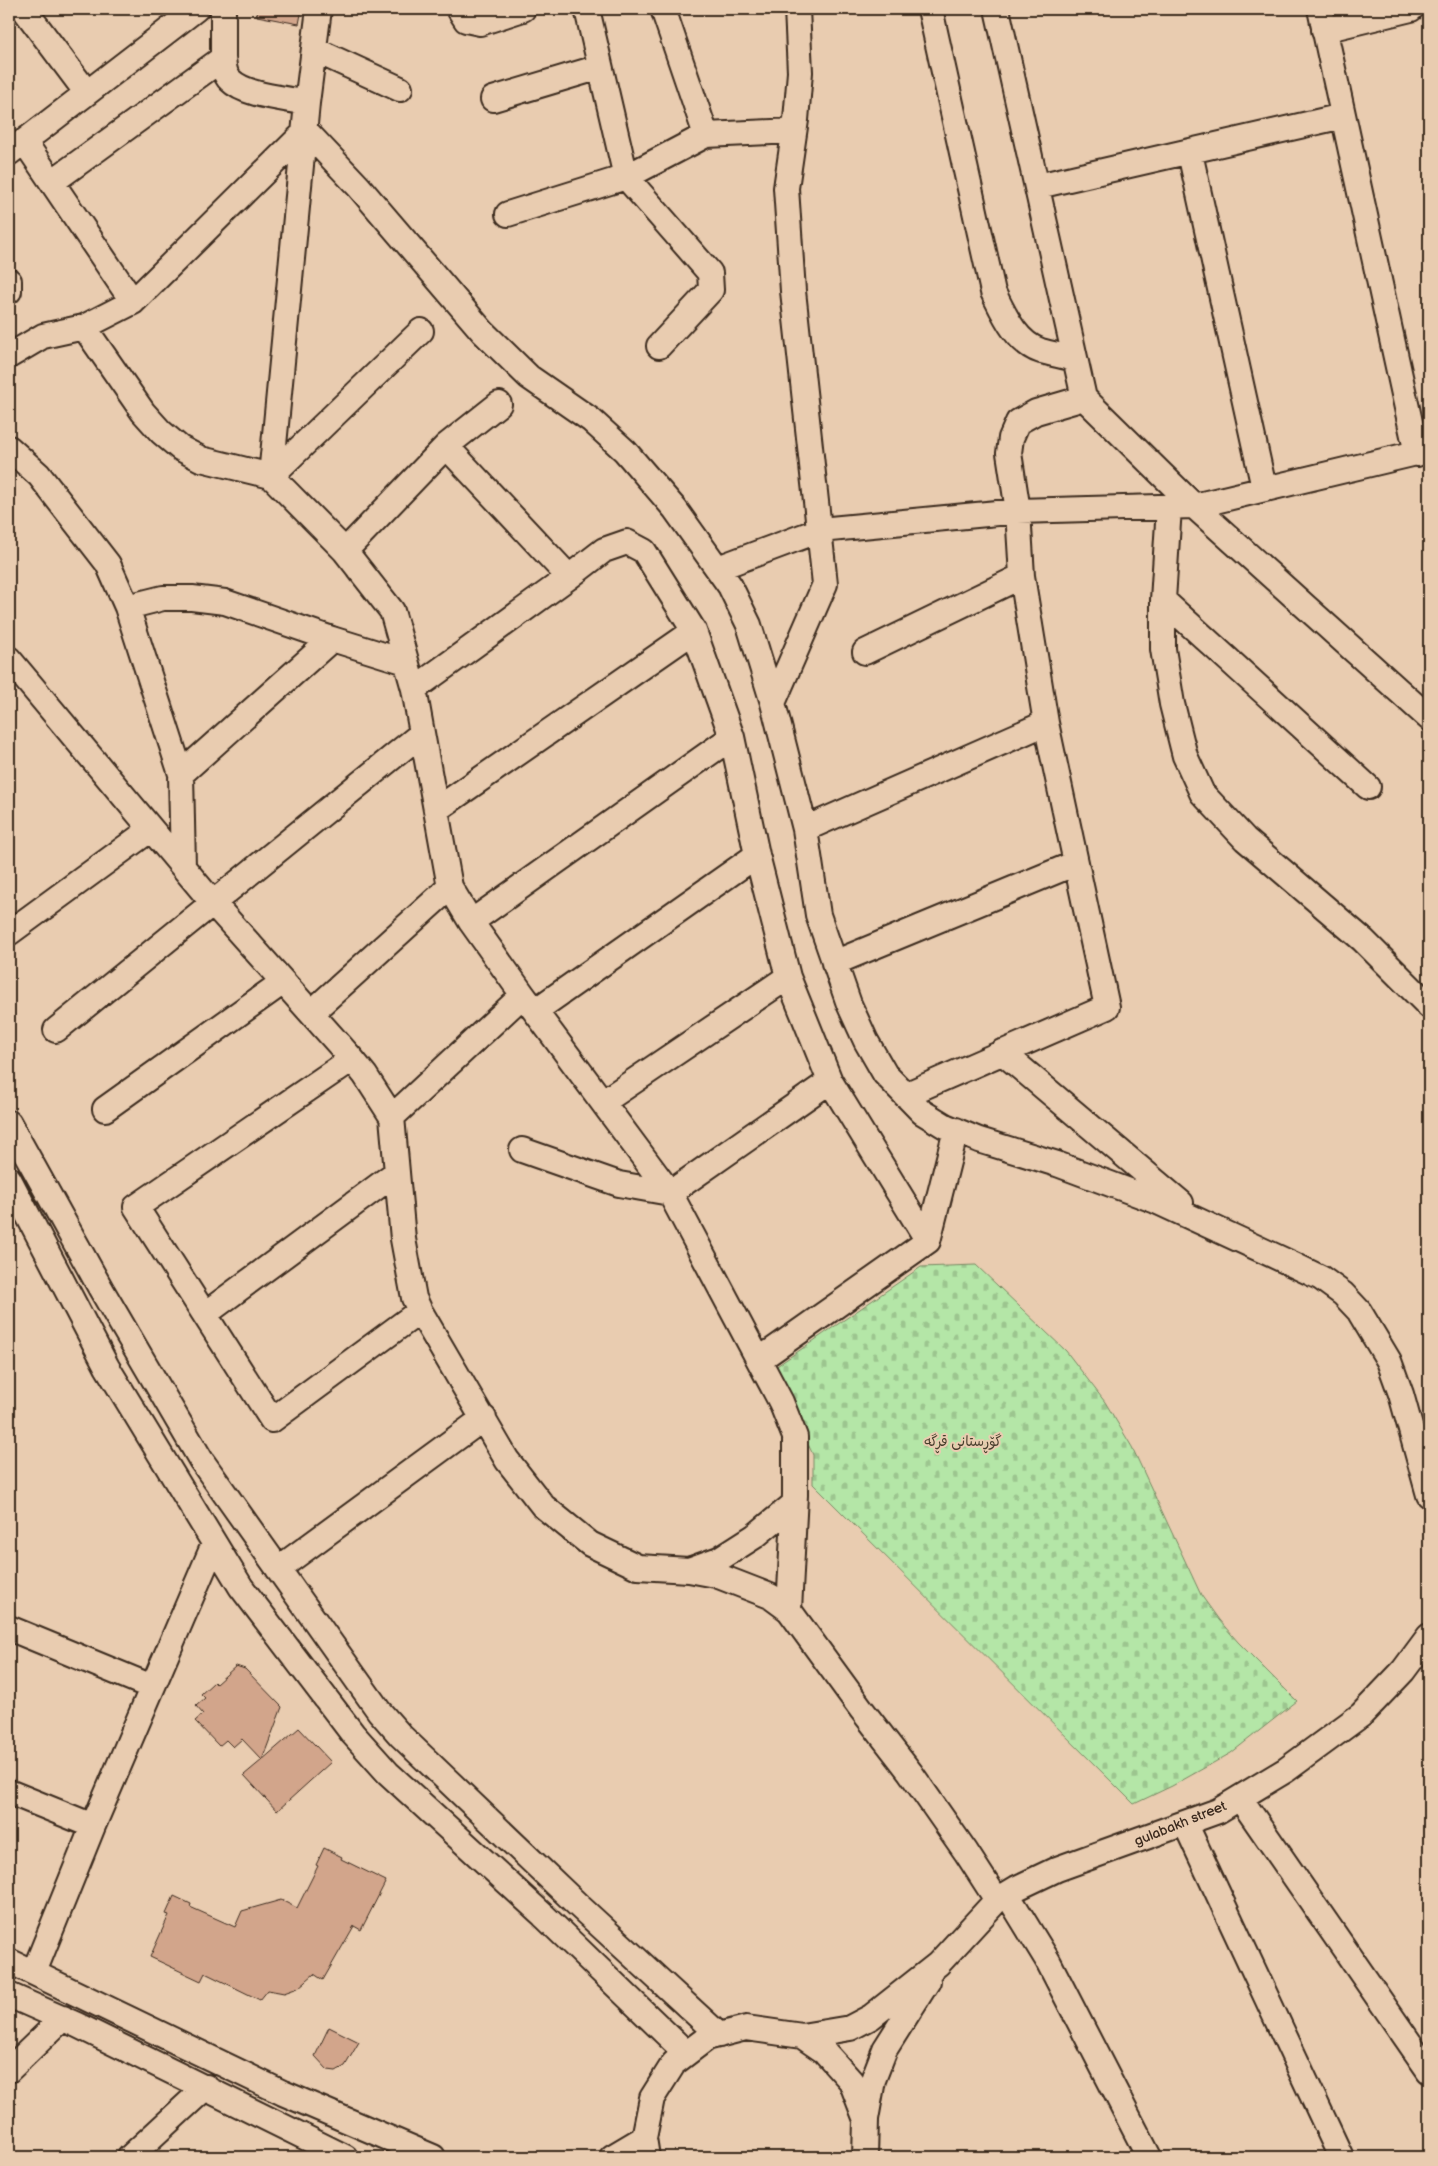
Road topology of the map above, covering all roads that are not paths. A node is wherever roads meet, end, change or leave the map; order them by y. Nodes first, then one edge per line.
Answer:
1 (24, 9) edge
2 (196, 9) edge
3 (223, 9) edge
4 (319, 9) edge
5 (459, 9) edge
6 (523, 9) edge
7 (587, 9) edge
8 (663, 9) edge
9 (798, 9) edge
10 (930, 9) edge
11 (997, 9) edge
12 (1411, 9) edge
13 (1322, 19) edge
14 (315, 50) junction
15 (223, 58) junction
16 (600, 67) junction
17 (400, 89) dead end
18 (87, 93) junction
19 (493, 99) dead end
20 (307, 103) junction
21 (1343, 116) junction
22 (306, 131) junction
23 (794, 131) junction
24 (706, 135) junction
25 (13, 149) edge
26 (1190, 153) junction
27 (626, 177) junction
28 (52, 182) junction
29 (1038, 186) junction
30 (508, 214) dead end
31 (9, 282) edge
32 (9, 291) edge
33 (133, 302) junction
34 (84, 327) junction
35 (421, 331) dead end
36 (660, 346) dead end
37 (9, 356) edge
38 (1076, 359) junction
39 (1084, 398) junction
40 (499, 404) dead end
41 (446, 446) junction
42 (9, 448) edge
43 (1423, 452) edge
44 (270, 476) junction
45 (1264, 488) junction
46 (1194, 506) junction
47 (1169, 507) junction
48 (1018, 510) junction
49 (820, 530) junction
50 (345, 551) junction
51 (718, 568) junction
52 (1022, 576) junction
53 (569, 577) junction
54 (1163, 600) junction
55 (127, 607) junction
56 (694, 632) junction
57 (332, 639) junction
58 (865, 652) dead end
59 (406, 662) junction
60 (13, 673) edge
61 (414, 689) junction
62 (773, 703) junction
63 (1429, 718) edge
64 (1046, 723) junction
65 (421, 734) junction
66 (732, 737) junction
67 (181, 774) junction
68 (1368, 787) dead end
69 (436, 810) junction
70 (150, 828) junction
71 (806, 829) junction
72 (757, 855) junction
73 (1076, 863) junction
74 (183, 867) junction
75 (450, 887) junction
76 (213, 903) junction
77 (471, 922) junction
78 (9, 933) edge
79 (834, 963) junction
80 (788, 978) junction
81 (283, 982) junction
82 (529, 1003) junction
83 (1429, 1006) edge
84 (312, 1012) junction
85 (56, 1030) dead end
86 (1002, 1052) junction
87 (352, 1059) junction
88 (830, 1081) junction
89 (905, 1095) junction
90 (603, 1102) junction
91 (105, 1109) dead end
92 (392, 1117) junction
93 (9, 1123) edge
94 (956, 1130) junction
95 (522, 1150) dead end
96 (397, 1172) junction
97 (9, 1179) edge
98 (670, 1194) junction
99 (1205, 1224) junction
100 (928, 1241) junction
101 (420, 1311) junction
102 (205, 1314) junction
103 (759, 1360) junction
104 (484, 1418) junction
105 (1429, 1496) edge
106 (794, 1504) junction
107 (214, 1544) junction
108 (278, 1569) junction
109 (689, 1570) junction
110 (789, 1610) junction
111 (9, 1628) edge
112 (1429, 1636) edge
113 (152, 1687) junction
114 (9, 1792) edge
115 (1240, 1798) junction
116 (1185, 1823) junction
117 (93, 1826) junction
118 (1002, 1897) junction
119 (9, 1961) edge
120 (938, 1964) junction
121 (34, 1972) junction
122 (9, 1995) edge
123 (63, 2018) junction
124 (719, 2035) junction
125 (802, 2036) junction
126 (686, 2053) junction
127 (9, 2070) edge
128 (1429, 2071) edge
129 (206, 2087) junction
130 (866, 2120) junction
131 (646, 2148) edge
132 (340, 2156) edge
133 (130, 2157) edge
134 (433, 2157) edge
135 (612, 2157) edge
136 (865, 2157) edge
137 (1149, 2157) edge
138 (1341, 2157) edge

1 - 18 street
2 - 18 street
3 - 15 street
4 - 14 street
5 - 6 street
7 - 16 street
8 - 24 street
9 - 23 street
10 - 38 street
11 - 29 street
12 - 13 street
13 - 21 street
14 - 17 street
14 - 20 street
15 - 20 street
15 - 28 street
16 - 19 street
16 - 27 street
18 - 25 street
20 - 22 street
21 - 26 street
21 - 43 street
22 - 33 street
22 - 44 street
22 - 51 street
23 - 24 street
23 - 49 street
24 - 27 street
25 - 28 street
26 - 29 street
26 - 45 street
27 - 30 street
27 - 36 street
28 - 33 street
29 - 38 street
31 - 32 street
33 - 34 street
34 - 37 street
34 - 44 street
35 - 44 street
38 - 39 street
39 - 46 street
39 - 48 street
40 - 41 street
41 - 50 street
41 - 53 street
42 - 55 street
43 - 45 street
44 - 50 street
45 - 46 street
46 - 47 street
46 - 63 street
47 - 48 street
47 - 54 street
48 - 49 street
48 - 52 street
49 - 51 street
49 - 62 street
50 - 59 street
51 - 62 street
52 - 58 street
52 - 64 street
53 - 56 street
53 - 61 street
54 - 68 street
54 - 83 street
55 - 57 street
55 - 67 street
56 - 66 street
56 - 69 street
57 - 59 street
57 - 67 street
59 - 61 street
60 - 70 street
61 - 65 street
62 - 71 street
64 - 71 street
64 - 73 street
65 - 69 street
65 - 76 street
66 - 72 street
66 - 77 street
67 - 74 street
69 - 75 street
70 - 74 street
70 - 78 street
71 - 79 street
72 - 80 street
72 - 82 street
73 - 79 street
73 - 86 street
74 - 76 street
75 - 77 street
75 - 84 street
76 - 81 street
76 - 85 street
77 - 82 street
79 - 89 street
80 - 88 street
80 - 90 street
81 - 84 street
81 - 91 street
82 - 90 street
82 - 92 street
84 - 87 street
86 - 89 street
86 - 99 street
87 - 92 street
87 - 102 street
88 - 98 street
88 - 100 street
89 - 94 street
90 - 98 street
92 - 96 street
93 - 108 street
94 - 99 street
94 - 100 street
95 - 98 street
96 - 101 street
96 - 102 street
97 - 107 street
98 - 103 street
99 - 105 street
100 - 103 street
101 - 102 street
101 - 104 street
103 - 106 street
104 - 108 street
104 - 109 street
106 - 109 street
106 - 110 street
107 - 113 street
107 - 126 street
108 - 124 street
109 - 110 street
110 - 118 street
111 - 113 street
112 - 115 street, gulabakh street
113 - 117 street
114 - 117 street
115 - 116 street, gulabakh street
115 - 128 street
116 - 118 street, gulabakh street
116 - 138 street
117 - 121 street
118 - 120 street, gulabakh street
118 - 137 street
119 - 121 street
120 - 125 street, gulabakh street
120 - 130 street, gulabakh street
121 - 134 street
122 - 123 street
123 - 127 street
123 - 129 street
124 - 125 street
124 - 126 street
125 - 130 street
126 - 131 street
129 - 132 street
129 - 133 street
130 - 136 street
131 - 135 street

